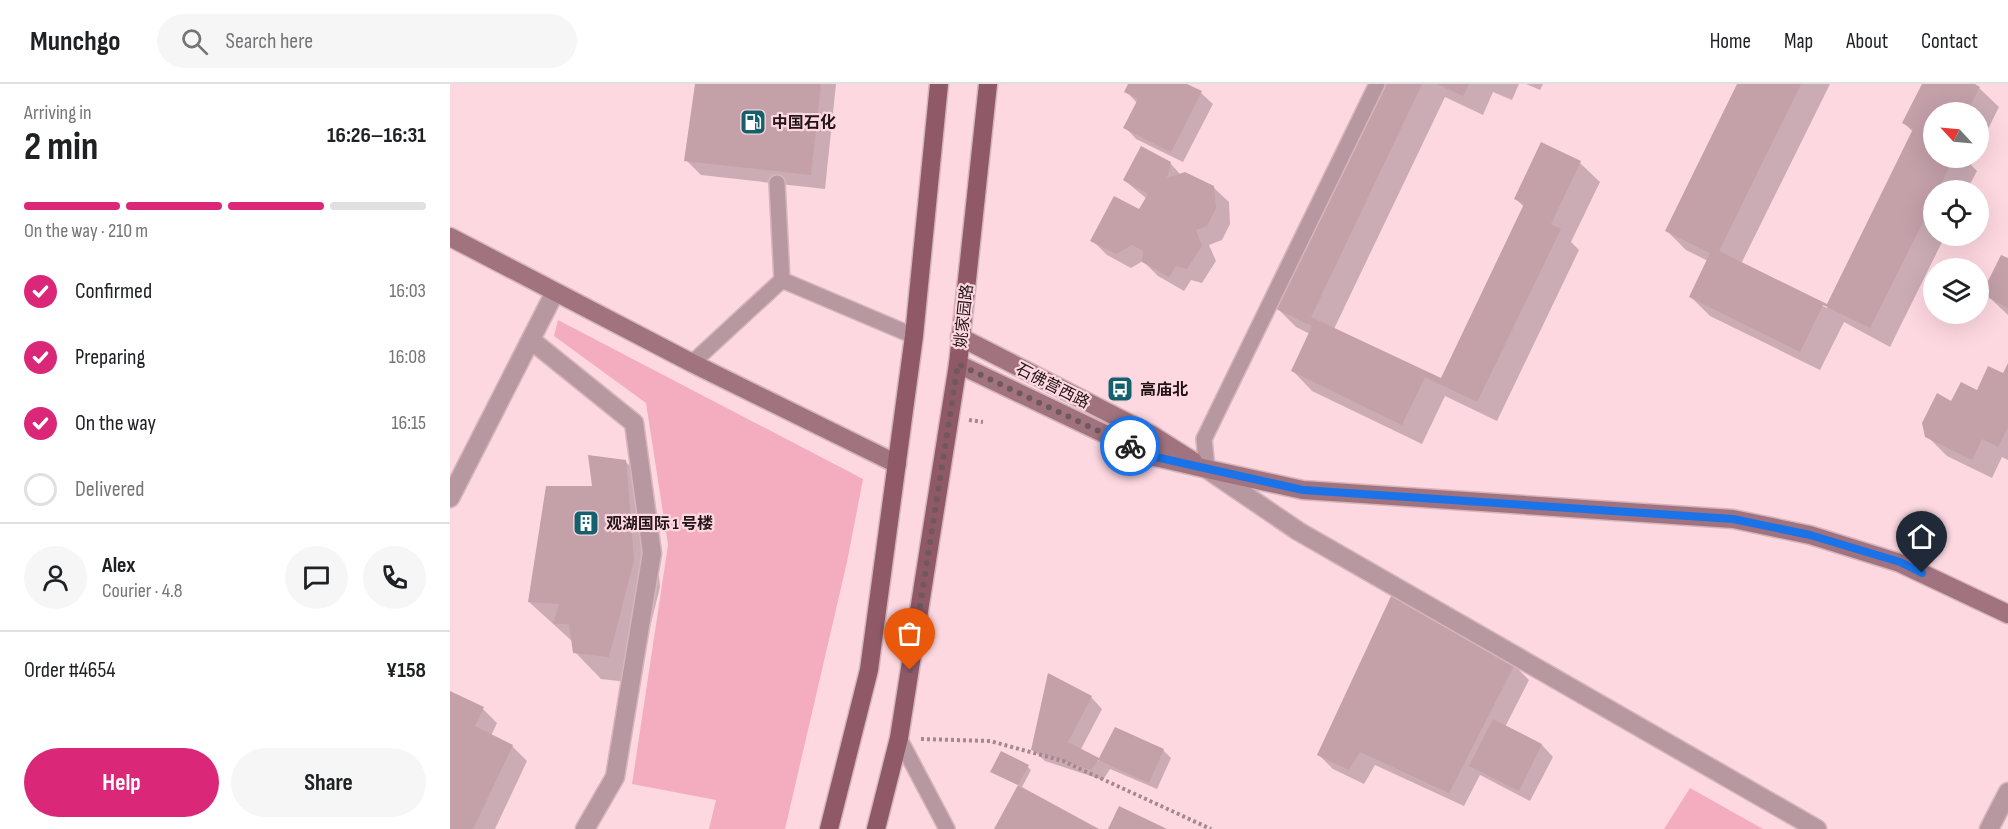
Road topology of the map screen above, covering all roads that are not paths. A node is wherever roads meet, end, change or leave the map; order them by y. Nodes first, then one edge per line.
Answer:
1 (939, 84) edge
2 (988, 84) edge
3 (1377, 84) edge
4 (777, 183) dead end
5 (450, 237) edge
6 (782, 280) junction
7 (555, 292) junction
8 (914, 336) junction
9 (960, 337) junction
10 (531, 340) junction
11 (692, 363) junction
12 (958, 364) junction
13 (897, 464) junction
14 (1207, 470) junction
15 (450, 498) edge
16 (2008, 614) edge
17 (900, 738) junction
18 (2008, 792) edge
19 (585, 829) edge
20 (829, 829) edge
21 (876, 829) edge
22 (947, 829) edge
23 (1817, 829) edge
24 (1989, 829) edge

1 - 8 main road
2 - 9 main road, 姚家园路
3 - 14 lane
4 - 6 lane
5 - 7 street
6 - 8 lane
6 - 11 lane
7 - 10 street
7 - 11 street
8 - 13 main road
9 - 12 main road, 姚家园路
9 - 14 street, 石佛营西路
10 - 15 street
10 - 19 street
11 - 13 street
12 - 14 street, 石佛营西路
12 - 17 main road, 姚家园路
13 - 20 main road
14 - 16 street, 石佛营西路
14 - 23 street
17 - 21 main road, 姚家园路
17 - 22 lane
18 - 24 street

